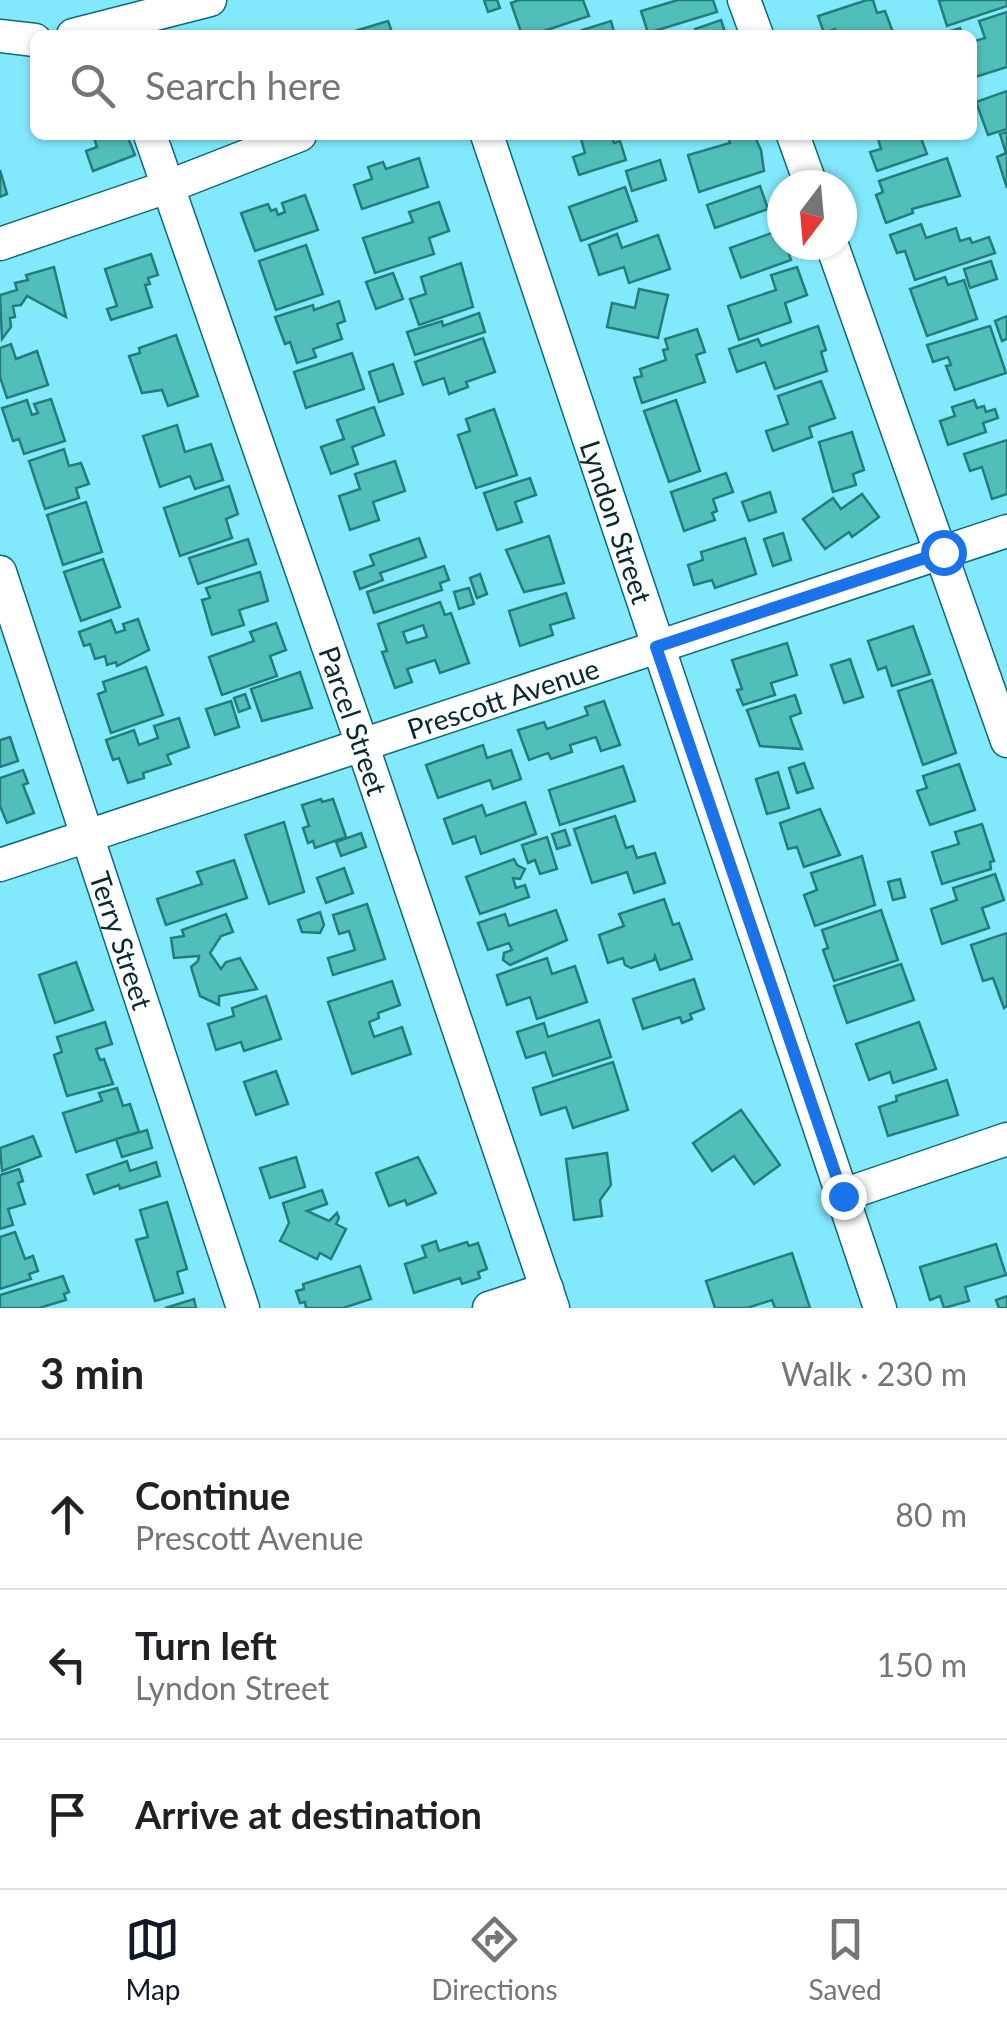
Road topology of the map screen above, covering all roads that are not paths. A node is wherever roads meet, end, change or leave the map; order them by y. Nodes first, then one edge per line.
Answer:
1 (210, 0) edge
2 (744, 0) edge
3 (93, 30) edge
4 (755, 30) edge
5 (0, 36) edge
6 (30, 39) edge
7 (152, 140) edge
8 (287, 140) edge
9 (489, 140) edge
10 (795, 140) edge
11 (806, 170) edge
12 (167, 187) junction
13 (0, 244) edge
14 (837, 260) edge
15 (1007, 531) edge
16 (943, 552) junction
17 (0, 572) edge
18 (656, 647) junction
19 (1007, 741) edge
20 (363, 747) junction
21 (89, 836) junction
22 (0, 865) edge
23 (1007, 1139) edge
24 (843, 1196) junction
25 (550, 1299) edge
26 (243, 1308) edge
27 (489, 1308) edge
28 (880, 1308) edge

1 - 3 street
2 - 4 street
5 - 6 street
7 - 12 street, Parcel Street
8 - 12 street
9 - 18 street, Lyndon Street
10 - 11 street
12 - 13 street
12 - 20 street, Parcel Street
14 - 16 street
15 - 16 street, Prescott Avenue
16 - 18 street, Prescott Avenue
16 - 19 street
17 - 21 street, Terry Street
18 - 20 street, Prescott Avenue
18 - 24 street, Lyndon Street
20 - 21 street, Prescott Avenue
20 - 25 street, Parcel Street
21 - 22 street, Prescott Avenue
21 - 26 street, Terry Street
23 - 24 street
24 - 28 street, Lyndon Street
25 - 27 street

